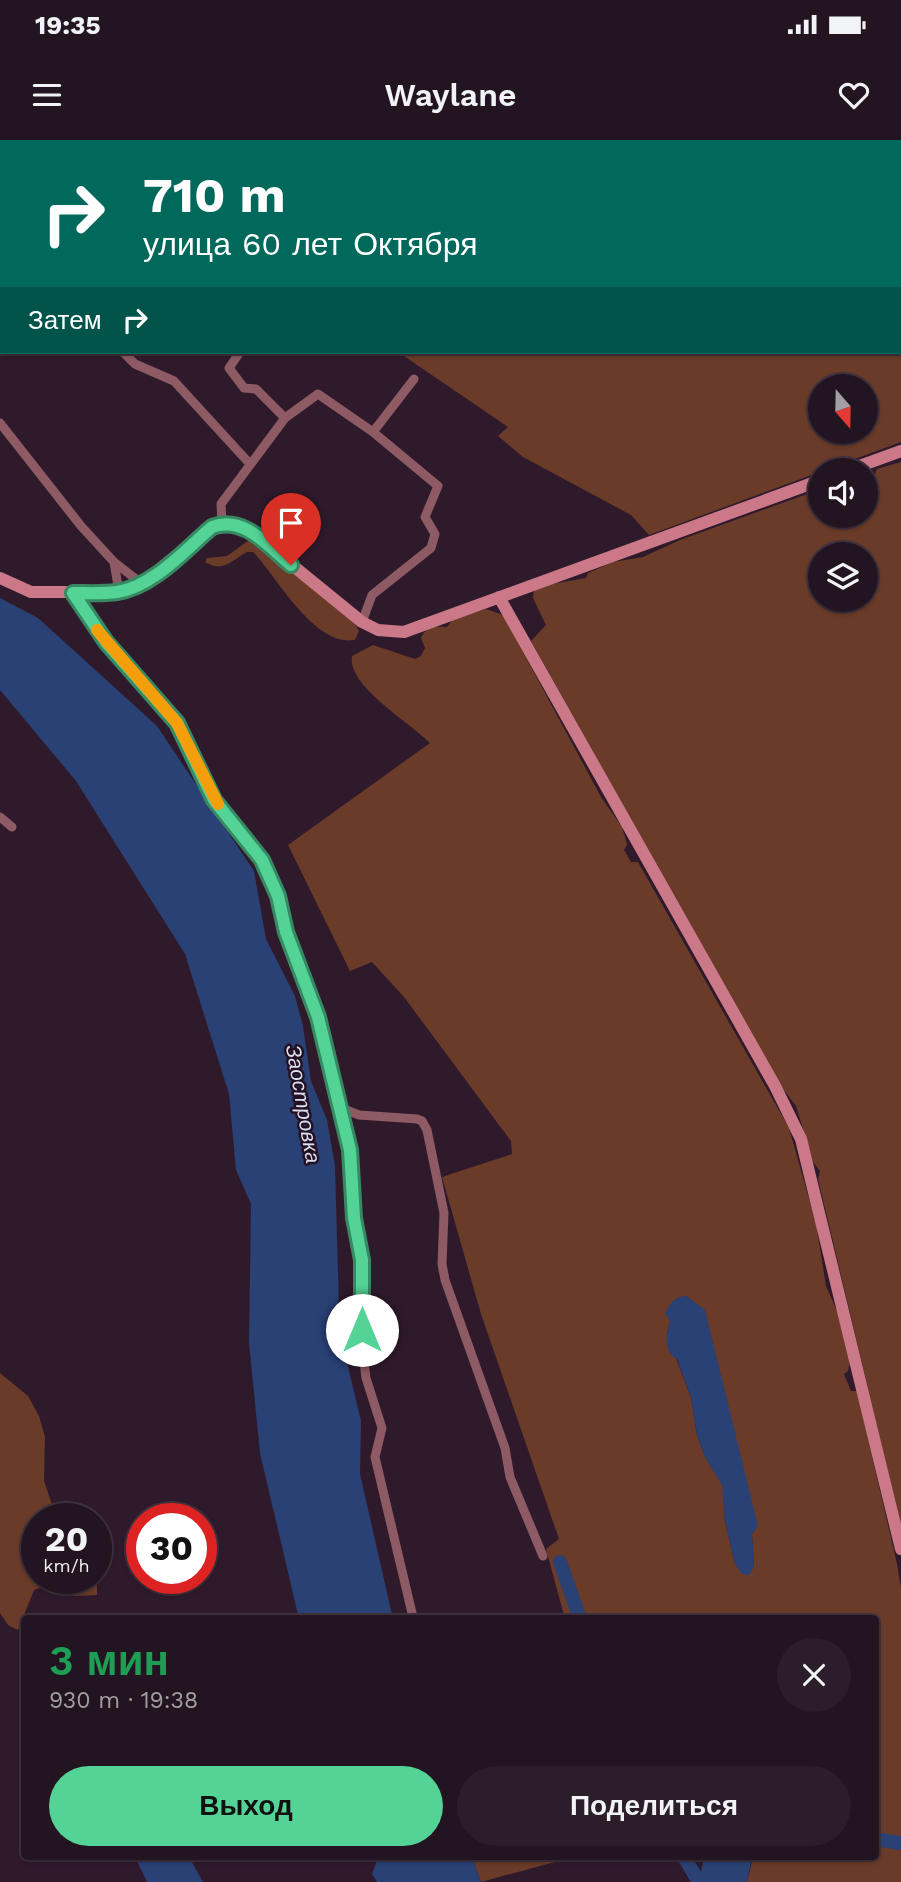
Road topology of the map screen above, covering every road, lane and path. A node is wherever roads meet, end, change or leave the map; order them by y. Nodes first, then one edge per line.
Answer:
1 (125, 354) edge
2 (237, 354) edge
3 (414, 379) dead end
4 (285, 418) junction
5 (0, 423) edge
6 (373, 432) junction
7 (901, 451) edge
8 (878, 459) edge
9 (250, 464) junction
10 (808, 485) edge
11 (222, 523) junction
12 (114, 562) junction
13 (0, 578) edge
14 (141, 583) junction
15 (119, 592) junction
16 (73, 593) junction
17 (499, 597) junction
18 (362, 622) junction
19 (0, 817) edge
20 (12, 827) dead end
21 (341, 1108) junction
22 (901, 1549) edge
23 (543, 1556) dead end
24 (412, 1613) dead end

1 - 9 street
2 - 4 street
3 - 6 street
4 - 6 street
4 - 9 street
5 - 12 street
6 - 18 street
7 - 8 street
9 - 11 street
10 - 17 street
11 - 14 street
11 - 18 street
12 - 14 street
12 - 15 street
13 - 16 street
14 - 15 street
15 - 16 street
16 - 21 street
17 - 18 street
17 - 22 street
19 - 20 street
21 - 23 street
21 - 24 street

